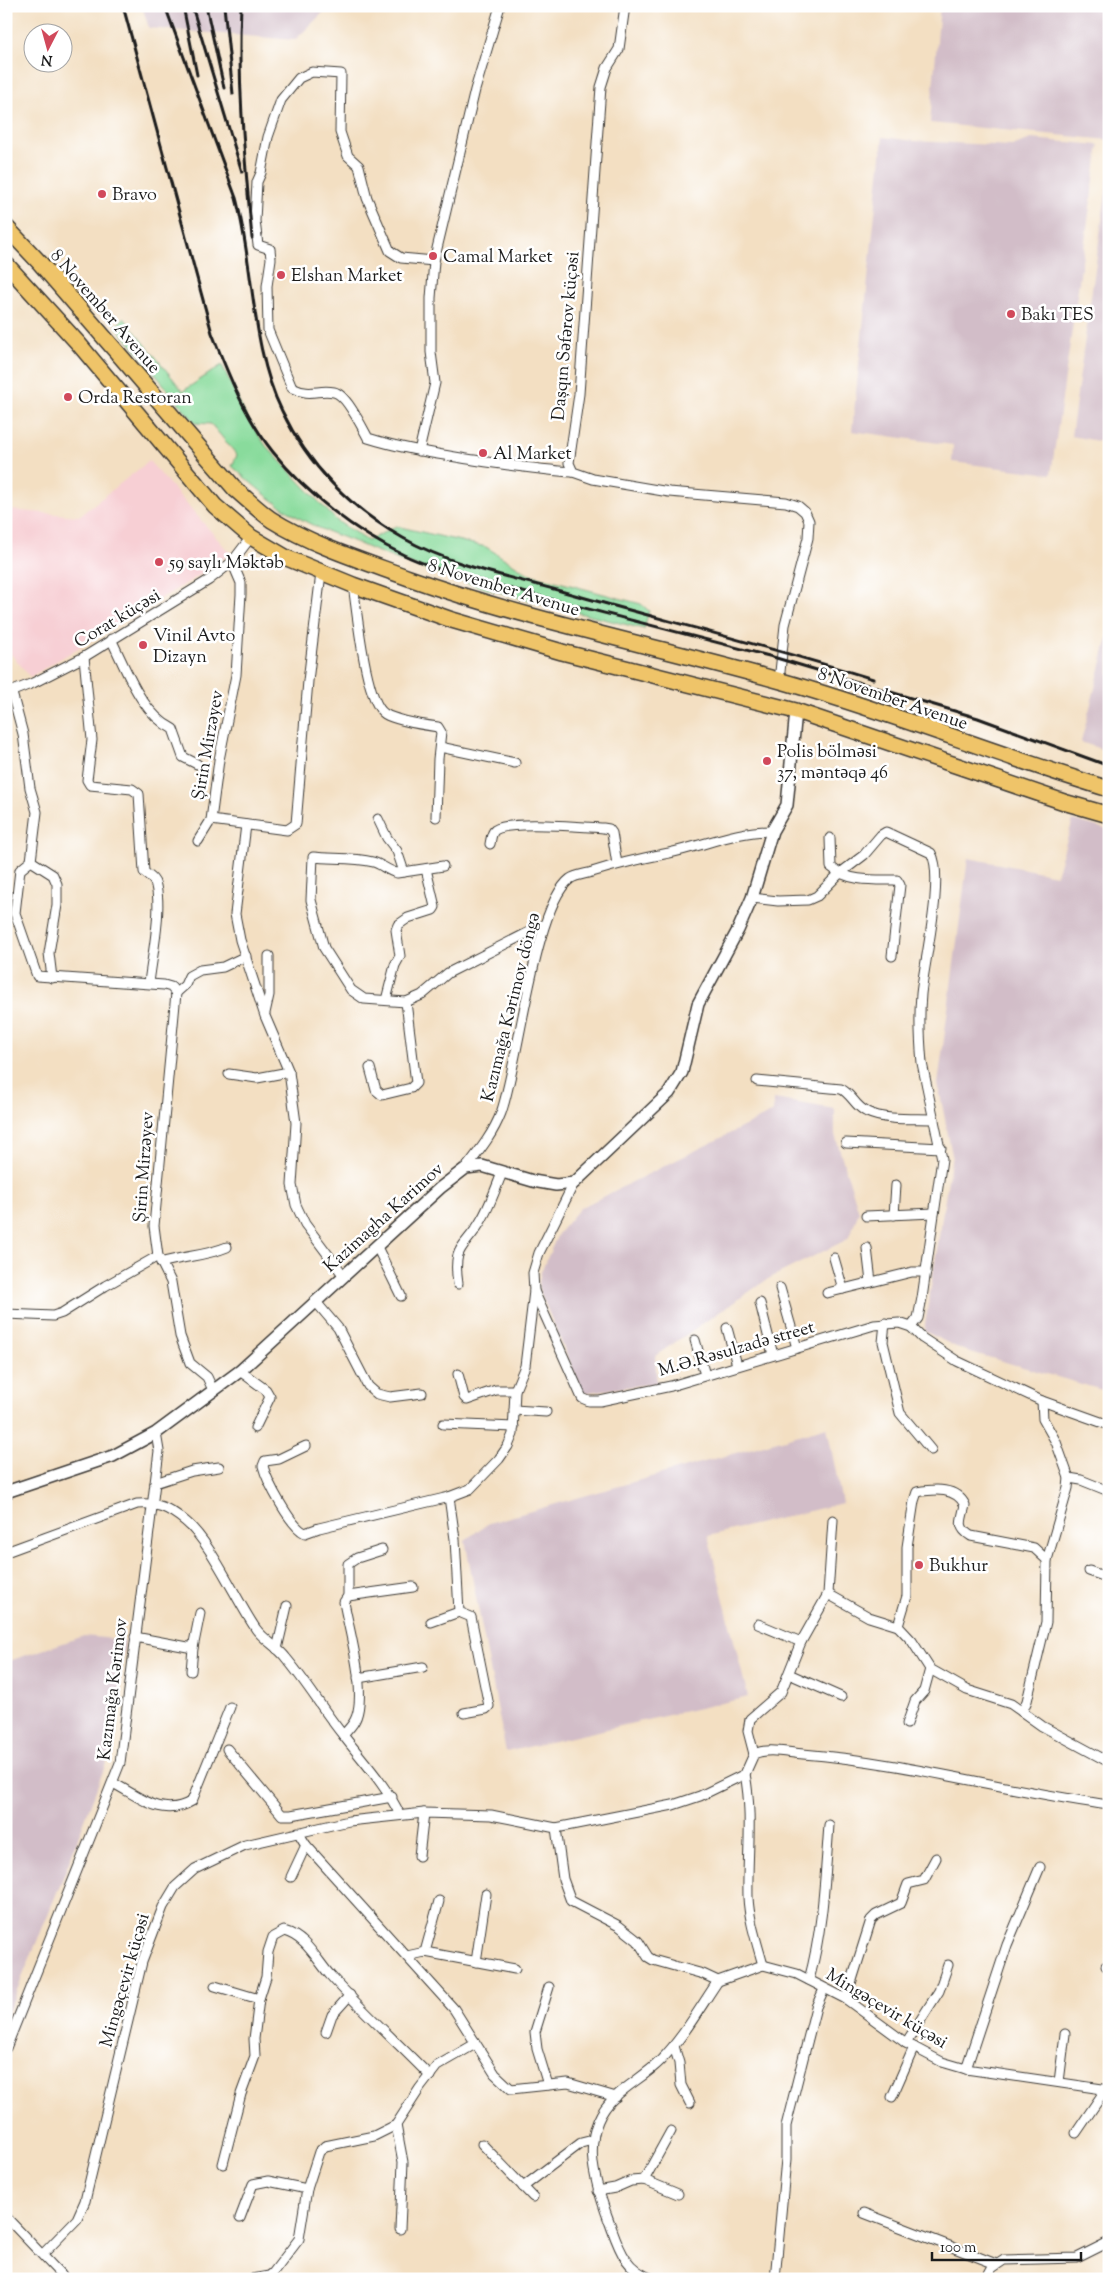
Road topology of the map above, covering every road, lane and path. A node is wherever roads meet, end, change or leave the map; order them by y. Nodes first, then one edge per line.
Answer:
1 (500, 6) edge
2 (625, 6) edge
3 (6, 227) edge
4 (434, 262) junction
5 (6, 264) edge
6 (419, 451) junction
7 (573, 472) junction
8 (251, 537) junction
9 (232, 562) junction
10 (321, 573) junction
11 (353, 585) junction
12 (111, 639) junction
13 (84, 657) junction
14 (779, 681) junction
15 (9, 693) edge
16 (10, 705) edge
17 (796, 711) junction
18 (440, 747) junction
19 (515, 763) dead end
20 (197, 764) dead end
21 (1109, 789) edge
22 (1109, 815) edge
23 (436, 817) dead end
24 (378, 819) dead end
25 (211, 820) junction
26 (246, 825) junction
27 (772, 831) junction
28 (830, 838) dead end
29 (198, 842) dead end
30 (490, 844) dead end
31 (31, 861) junction
32 (617, 864) junction
33 (443, 866) dead end
34 (426, 870) junction
35 (404, 872) junction
36 (839, 874) junction
37 (752, 898) junction
38 (543, 925) junction
39 (246, 956) junction
40 (269, 956) dead end
41 (892, 956) dead end
42 (52, 978) junction
43 (149, 983) junction
44 (176, 993) junction
45 (386, 1000) junction
46 (406, 1002) junction
47 (265, 1016) junction
48 (370, 1068) dead end
49 (289, 1072) junction
50 (229, 1074) dead end
51 (757, 1081) dead end
52 (934, 1119) junction
53 (846, 1143) dead end
54 (941, 1148) junction
55 (466, 1168) junction
56 (502, 1173) junction
57 (574, 1184) junction
58 (896, 1185) dead end
59 (934, 1214) junction
60 (894, 1215) junction
61 (866, 1216) dead end
62 (377, 1246) junction
63 (227, 1247) dead end
64 (867, 1248) dead end
65 (834, 1258) dead end
66 (160, 1260) junction
67 (926, 1272) junction
68 (344, 1276) junction
69 (871, 1282) junction
70 (458, 1284) dead end
71 (780, 1288) dead end
72 (843, 1289) junction
73 (534, 1290) junction
74 (828, 1293) dead end
75 (401, 1296) dead end
76 (316, 1302) junction
77 (760, 1303) dead end
78 (6, 1314) edge
79 (885, 1323) junction
80 (911, 1327) junction
81 (727, 1328) dead end
82 (695, 1340) dead end
83 (797, 1348) junction
84 (773, 1355) junction
85 (737, 1365) junction
86 (240, 1371) junction
87 (458, 1374) dead end
88 (705, 1375) junction
89 (213, 1390) junction
90 (515, 1390) junction
91 (422, 1393) dead end
92 (1042, 1401) junction
93 (514, 1410) junction
94 (546, 1412) dead end
95 (443, 1424) dead end
96 (1109, 1425) edge
97 (514, 1427) junction
98 (255, 1428) dead end
99 (156, 1433) junction
100 (306, 1446) dead end
101 (931, 1450) dead end
102 (220, 1467) dead end
103 (1069, 1478) junction
104 (155, 1483) junction
105 (1106, 1490) dead end
106 (6, 1492) edge
107 (449, 1497) junction
108 (153, 1503) junction
109 (833, 1520) dead end
110 (382, 1550) dead end
111 (6, 1552) edge
112 (1047, 1560) junction
113 (1089, 1571) dead end
114 (1109, 1578) edge
115 (413, 1587) dead end
116 (828, 1594) junction
117 (348, 1596) junction
118 (287, 1606) dead end
119 (459, 1612) junction
120 (200, 1613) dead end
121 (431, 1622) dead end
122 (758, 1624) dead end
123 (898, 1626) junction
124 (135, 1637) junction
125 (801, 1642) junction
126 (193, 1648) junction
127 (277, 1649) junction
128 (423, 1667) dead end
129 (930, 1669) junction
130 (191, 1671) dead end
131 (788, 1674) junction
132 (358, 1678) junction
133 (841, 1697) dead end
134 (230, 1707) dead end
135 (1022, 1712) junction
136 (464, 1713) dead end
137 (907, 1724) dead end
138 (343, 1735) junction
139 (227, 1749) dead end
140 (754, 1754) junction
141 (1109, 1760) edge
142 (744, 1774) junction
143 (113, 1783) junction
144 (392, 1797) junction
145 (1109, 1805) edge
146 (424, 1813) junction
147 (400, 1815) junction
148 (829, 1824) dead end
149 (556, 1828) junction
150 (298, 1832) junction
151 (306, 1845) junction
152 (419, 1856) dead end
153 (936, 1858) dead end
154 (1040, 1867) dead end
155 (291, 1877) dead end
156 (486, 1894) dead end
157 (439, 1901) dead end
158 (425, 1952) junction
159 (407, 1956) junction
160 (476, 1962) junction
161 (948, 1964) dead end
162 (763, 1965) junction
163 (515, 1969) dead end
164 (808, 1980) junction
165 (718, 1981) junction
166 (215, 1986) dead end
167 (549, 1987) dead end
168 (824, 1989) junction
169 (350, 1995) junction
170 (259, 1999) junction
171 (846, 1999) junction
172 (326, 2032) dead end
173 (1065, 2034) dead end
174 (475, 2044) junction
175 (910, 2045) junction
176 (674, 2046) junction
177 (6, 2048) edge
178 (966, 2069) junction
179 (430, 2076) junction
180 (1058, 2082) junction
181 (548, 2085) junction
182 (1107, 2089) edge
183 (616, 2096) junction
184 (892, 2096) dead end
185 (690, 2103) dead end
186 (396, 2125) junction
187 (671, 2131) dead end
188 (1076, 2133) dead end
189 (593, 2140) junction
190 (482, 2144) dead end
191 (223, 2164) dead end
192 (644, 2180) junction
193 (523, 2186) junction
194 (307, 2189) junction
195 (598, 2191) junction
196 (678, 2194) dead end
197 (533, 2196) dead end
198 (864, 2213) dead end
199 (6, 2217) edge
200 (240, 2218) dead end
201 (400, 2229) dead end
202 (1109, 2242) edge
203 (43, 2254) junction
204 (996, 2264) junction
205 (65, 2279) edge
206 (252, 2279) edge
207 (653, 2279) edge
208 (775, 2279) edge
209 (986, 2279) edge

1 - 4 street
2 - 7 street, Daşqın Səfərov küçəsi
3 - 14 highway, 8 November Avenue
4 - 6 street
4 - 6 street
5 - 8 highway
6 - 7 street
7 - 14 street
8 - 9 street, Corat küçəsi
8 - 10 highway
9 - 12 street, Corat küçəsi
9 - 25 street, Şirin Mirzəyev
10 - 11 highway
10 - 26 street
11 - 17 highway
11 - 18 street
12 - 13 street, Corat küçəsi
12 - 20 street
13 - 15 street, Corat küçəsi
13 - 43 street
14 - 21 highway, 8 November Avenue
15 - 16 street, Corat küçəsi
16 - 31 street, Corat küçəsi
17 - 22 highway
17 - 27 street
18 - 19 street
18 - 23 street
24 - 35 street
25 - 26 street
25 - 29 street, Şirin Mirzəyev
26 - 39 street
27 - 32 street, Kazımağa Kərimov döngə
27 - 37 street
28 - 36 street
30 - 32 street
31 - 42 street
31 - 42 street, Corat küçəsi
32 - 38 street, Kazımağa Kərimov döngə
33 - 34 street
34 - 35 street
34 - 45 street
35 - 45 street
36 - 37 street
36 - 41 street
36 - 52 street
37 - 57 street
38 - 46 street
38 - 55 street, Kazımağa Kərimov döngə
39 - 44 street
39 - 47 street
40 - 47 street
42 - 43 street, Corat küçəsi
43 - 44 street, Corat küçəsi
44 - 66 street, Şirin Mirzəyev
45 - 46 street
46 - 48 street
47 - 49 street
49 - 50 street
49 - 68 street
51 - 52 street
52 - 54 street
53 - 54 street
54 - 59 street
55 - 56 street, Kazimagha Karimov
55 - 62 street, Kazimagha Karimov
56 - 57 street, Kazimagha Karimov
56 - 70 street
57 - 73 street, M.Ə.Rəsulzadə street
58 - 60 street
59 - 60 street
59 - 67 street
60 - 61 street
62 - 68 street, Kazimagha Karimov
62 - 75 street
63 - 66 street
64 - 69 street
65 - 72 street
66 - 78 street
66 - 89 street, Şirin Mirzəyev
67 - 69 street
67 - 80 street
68 - 76 street, Kazimagha Karimov
69 - 72 street
71 - 83 street
72 - 74 street
73 - 88 street, M.Ə.Rəsulzadə street
73 - 90 street
76 - 86 street, Kazimagha Karimov
76 - 91 street
77 - 84 street
79 - 80 street, M.Ə.Rəsulzadə street
79 - 83 street, M.Ə.Rəsulzadə street
79 - 101 street
80 - 92 street
81 - 85 street
82 - 88 street
83 - 84 street, M.Ə.Rəsulzadə street
84 - 85 street, M.Ə.Rəsulzadə street
85 - 88 street, M.Ə.Rəsulzadə street
86 - 89 street, Kazimagha Karimov
86 - 98 street
87 - 90 street
89 - 99 street, Kazimagha Karimov
90 - 93 street
92 - 96 street
92 - 103 street
93 - 94 street
93 - 97 street
95 - 97 street
97 - 107 street
99 - 104 street, Kazımağa Kərimov
99 - 106 street, Kazimagha Karimov
100 - 107 street
102 - 104 street
103 - 105 street
103 - 112 street
104 - 108 street, Kazımağa Kərimov
107 - 119 street
108 - 111 street
108 - 124 street, Kazımağa Kərimov
108 - 127 street
109 - 116 street
110 - 117 street
112 - 123 street
112 - 135 street
113 - 114 street
115 - 117 street
116 - 123 street
116 - 125 street
117 - 132 street
118 - 127 street
119 - 121 street
119 - 136 street
120 - 126 street
122 - 125 street
123 - 129 street
124 - 126 street
124 - 143 street, Kazımağa Kərimov
125 - 131 street
126 - 130 street
127 - 138 street
128 - 132 street
129 - 135 street
129 - 137 street
131 - 133 street
131 - 140 street
132 - 138 street
134 - 143 street
135 - 141 street
138 - 144 street
139 - 144 street
140 - 142 street
140 - 145 street
142 - 149 street, Mingəçevir küçəsi
142 - 162 street
143 - 177 street, Kazımağa Kərimov
144 - 147 street
146 - 147 street, Mingəçevir küçəsi
146 - 149 street, Mingəçevir küçəsi
146 - 152 street
147 - 150 street, Mingəçevir küçəsi
148 - 164 street
149 - 165 street
150 - 151 street
150 - 203 street, Mingəçevir küçəsi
151 - 155 street
151 - 159 street
153 - 171 street
154 - 178 street
156 - 160 street
157 - 158 street
158 - 159 street
158 - 160 street
159 - 174 street
160 - 163 street
161 - 175 street
162 - 164 street, Mingəçevir küçəsi
162 - 165 street
164 - 168 street, Mingəçevir küçəsi
165 - 176 street
166 - 170 street
167 - 181 street
168 - 171 street, Mingəçevir küçəsi
168 - 208 street
169 - 170 street
169 - 172 street
169 - 179 street
170 - 191 street
171 - 175 street, Mingəçevir küçəsi
173 - 180 street
174 - 179 street
174 - 181 street
175 - 178 street, Mingəçevir küçəsi
175 - 184 street
176 - 183 street
176 - 185 street
178 - 180 street, Mingəçevir küçəsi
179 - 186 street
180 - 182 street, Mingəçevir küçəsi
181 - 183 street
182 - 188 street
183 - 189 street
186 - 194 street
186 - 201 street
187 - 192 street
189 - 193 street
189 - 195 street
190 - 193 street
192 - 195 street
192 - 196 street
193 - 197 street
194 - 200 street
194 - 206 street
195 - 207 street
198 - 204 street
199 - 203 street
202 - 204 street
203 - 205 street
204 - 209 street

